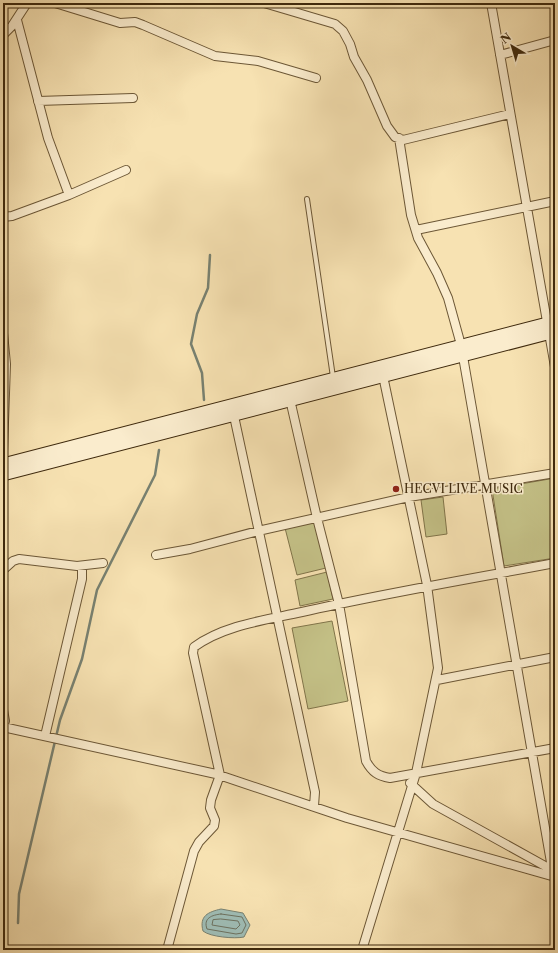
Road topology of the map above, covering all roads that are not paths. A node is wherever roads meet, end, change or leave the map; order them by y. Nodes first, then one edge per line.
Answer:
1 (28, 3) edge
2 (55, 3) edge
3 (264, 3) edge
4 (491, 3) edge
5 (17, 20) junction
6 (3, 35) edge
7 (555, 40) edge
8 (500, 55) junction
9 (316, 78) dead end
10 (133, 98) dead end
11 (38, 101) junction
12 (510, 114) junction
13 (399, 138) junction
14 (126, 170) dead end
15 (69, 195) junction
16 (308, 199) dead end
17 (555, 201) edge
18 (526, 208) junction
19 (3, 217) edge
20 (416, 230) junction
21 (552, 327) edge
22 (3, 332) edge
23 (4, 342) edge
24 (462, 351) junction
25 (555, 366) edge
26 (382, 371) junction
27 (333, 379) junction
28 (289, 396) junction
29 (234, 416) junction
30 (3, 451) edge
31 (3, 464) edge
32 (555, 473) edge
33 (3, 475) edge
34 (485, 486) junction
35 (409, 497) junction
36 (316, 518) junction
37 (258, 531) junction
38 (156, 555) dead end
39 (103, 563) dead end
40 (555, 563) edge
41 (82, 566) junction
42 (3, 570) edge
43 (500, 574) junction
44 (427, 586) junction
45 (339, 604) junction
46 (279, 617) junction
47 (555, 657) edge
48 (516, 664) junction
49 (437, 680) junction
50 (3, 710) edge
51 (3, 727) edge
52 (45, 736) junction
53 (555, 748) edge
54 (531, 752) junction
55 (416, 773) junction
56 (220, 775) junction
57 (400, 776) junction
58 (412, 784) junction
59 (314, 806) junction
60 (399, 831) junction
61 (553, 870) edge
62 (555, 877) edge
63 (167, 950) edge
64 (362, 950) edge

1 - 5 street
2 - 9 street
3 - 13 street
4 - 8 street
5 - 6 street
5 - 11 street
7 - 8 street
8 - 12 street
10 - 11 street
11 - 15 street
12 - 13 street
12 - 18 street
13 - 20 street
14 - 15 street
15 - 19 street
16 - 27 lane
17 - 18 street
18 - 20 street
18 - 21 street
20 - 24 street
21 - 24 street
21 - 25 street
22 - 23 street
23 - 30 street
24 - 26 street
24 - 34 street
26 - 27 street
26 - 28 street
26 - 35 street
27 - 28 street
28 - 29 street
28 - 31 street
28 - 36 street
29 - 33 street
29 - 37 street
32 - 34 street
34 - 35 street
34 - 43 street
35 - 36 street
35 - 44 street
36 - 37 street
36 - 45 street
37 - 38 street
37 - 46 street
39 - 41 street
40 - 43 street
41 - 42 street
41 - 52 street
43 - 44 street
43 - 48 street
44 - 45 street
44 - 49 street
45 - 46 street
45 - 57 street
46 - 56 street
46 - 59 street
47 - 48 street
48 - 49 street
48 - 54 street
49 - 55 street
50 - 51 street
51 - 52 street
52 - 56 street
53 - 54 street
54 - 55 street
54 - 61 street
55 - 57 street
55 - 58 street
56 - 59 street
56 - 63 street
57 - 58 street
58 - 60 street
58 - 61 street
59 - 60 street
60 - 62 street
60 - 64 street

